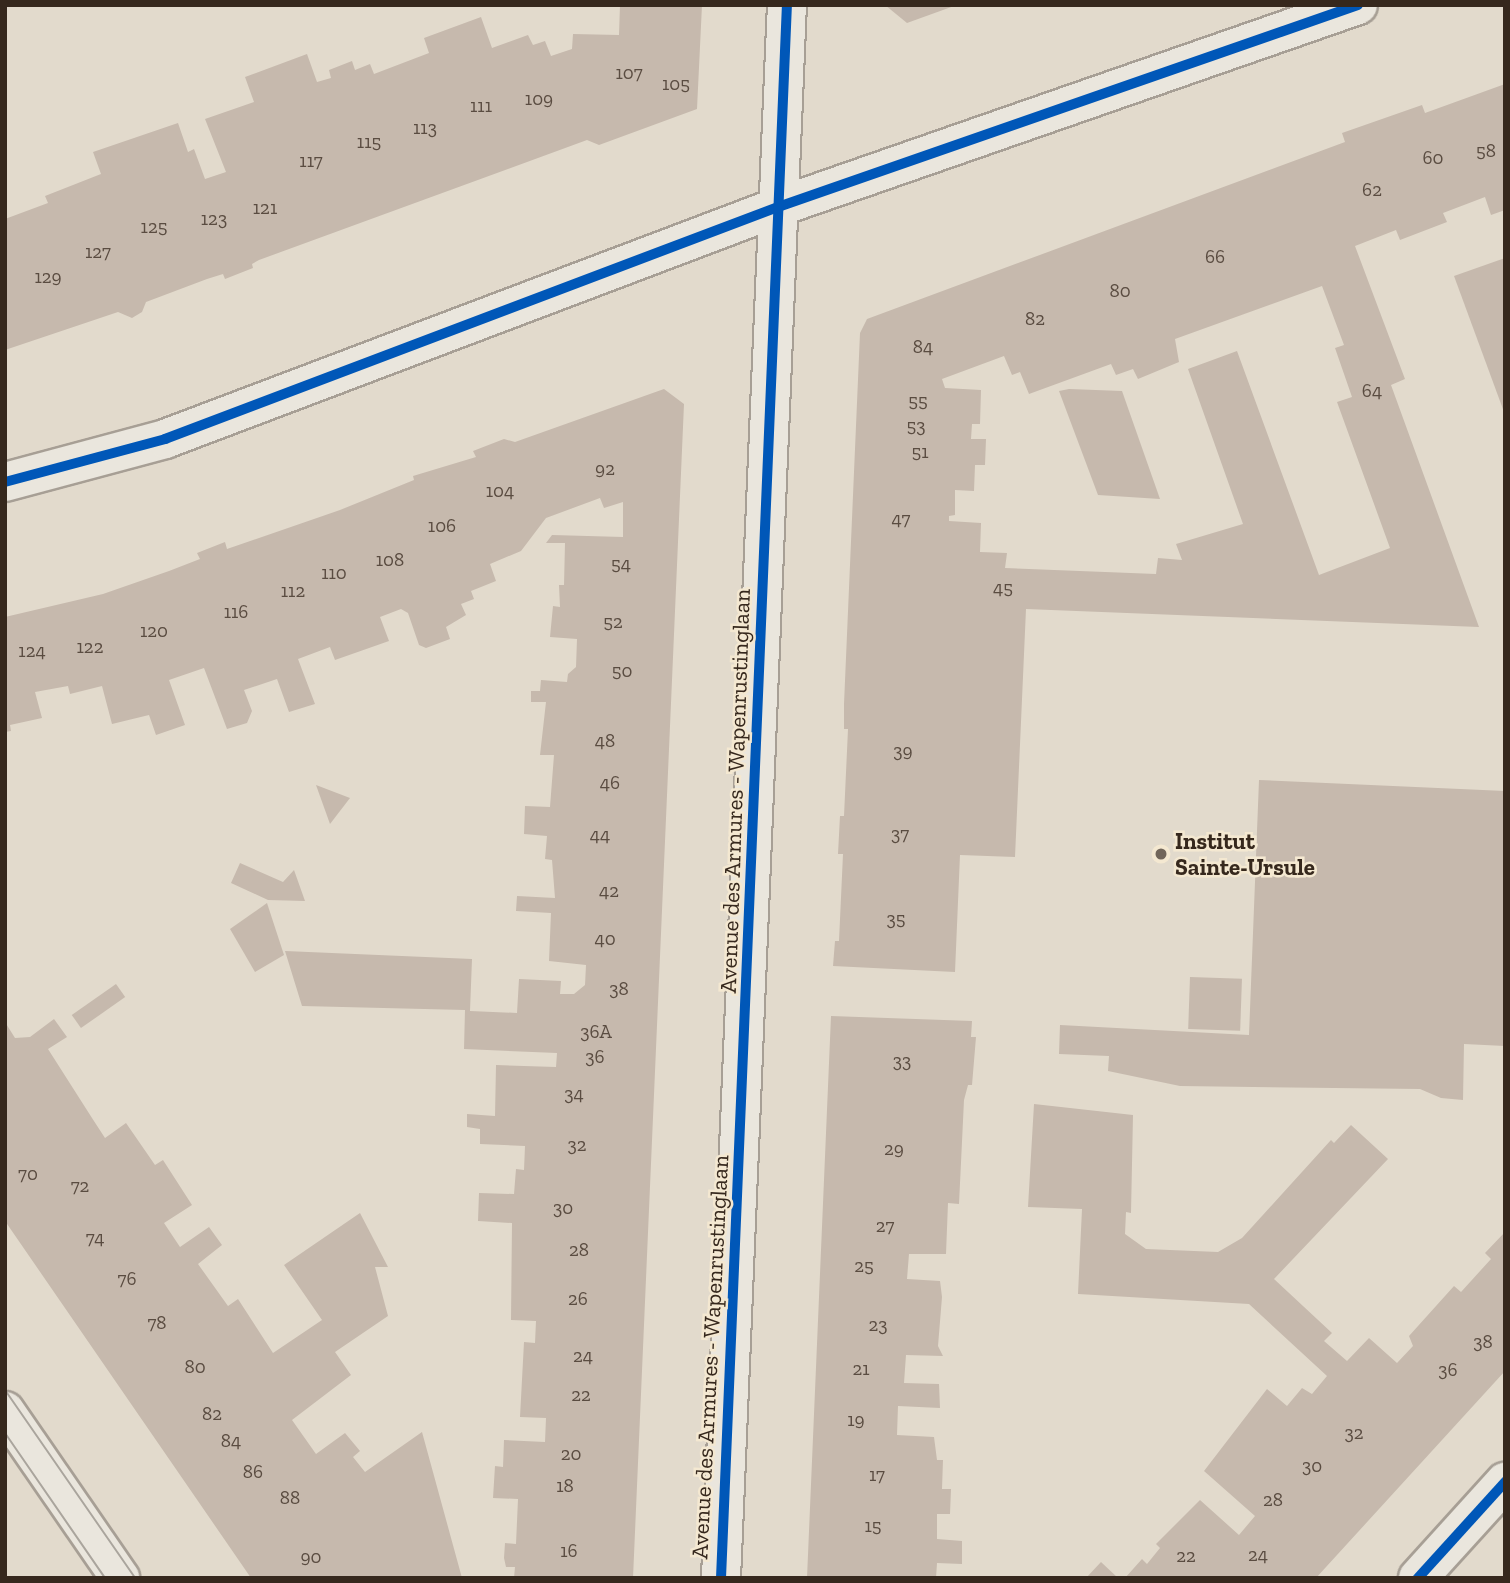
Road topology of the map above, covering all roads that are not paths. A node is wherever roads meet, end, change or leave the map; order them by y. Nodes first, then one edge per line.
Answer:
1 (788, 5) edge
2 (1358, 5) edge
3 (778, 207) junction
4 (5, 482) edge
5 (5, 1411) edge
6 (1505, 1482) edge
7 (120, 1578) edge
8 (721, 1578) edge
9 (1418, 1578) edge

1 - 3 street, Avenue des Armures - Wapenrustinglaan
2 - 3 street
3 - 4 street
3 - 8 street, Avenue des Armures - Wapenrustinglaan
5 - 7 street
6 - 9 street

